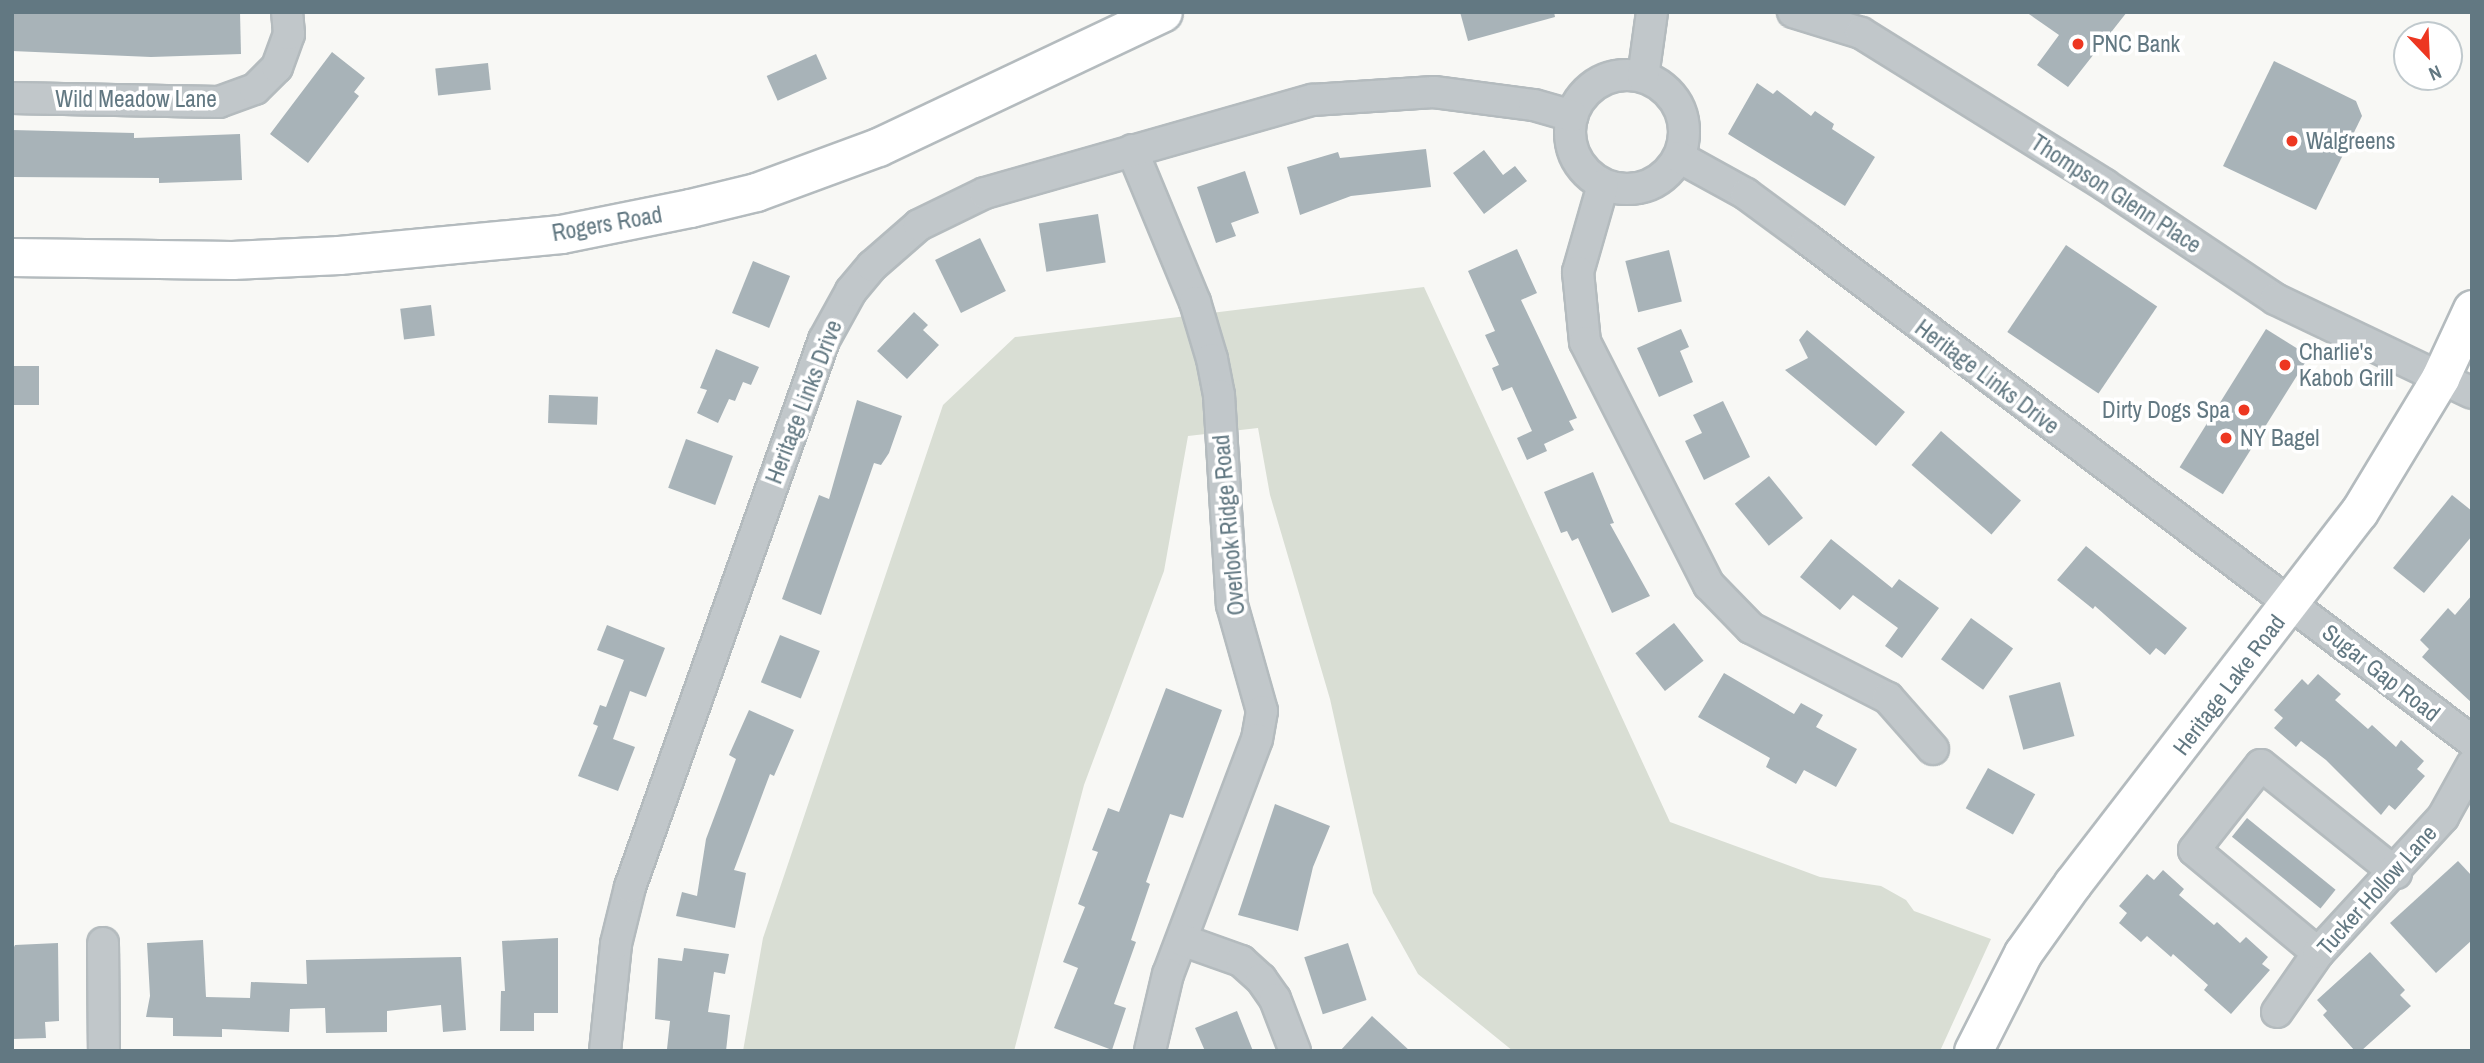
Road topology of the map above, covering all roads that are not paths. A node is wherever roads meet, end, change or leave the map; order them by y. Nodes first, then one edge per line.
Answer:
1 (287, 12) edge
2 (1163, 12) edge
3 (1652, 12) edge
4 (1793, 12) edge
5 (1643, 77) junction
6 (12, 98) edge
7 (1572, 116) junction
8 (1132, 150) junction
9 (1679, 157) junction
10 (1603, 185) junction
11 (12, 257) edge
12 (2472, 310) edge
13 (2440, 377) junction
14 (2472, 393) edge
15 (2291, 604) junction
16 (2472, 741) edge
17 (1933, 749) dead end
18 (2472, 765) edge
19 (2396, 873) junction
20 (1182, 940) junction
21 (103, 943) dead end
22 (2318, 953) junction
23 (2277, 1012) dead end
24 (104, 1051) edge
25 (606, 1051) edge
26 (1150, 1051) edge
27 (1295, 1051) edge
28 (1973, 1051) edge

1 - 6 street, Wild Meadow Lane
2 - 11 main road, Rogers Road
3 - 5 street
4 - 13 street, Thompson Glenn Place
5 - 7 street
5 - 9 street
7 - 8 street, Heritage Links Drive
7 - 10 street
8 - 20 street, Overlook Ridge Road
8 - 25 street, Heritage Links Drive
9 - 10 street
9 - 15 street, Heritage Links Drive
10 - 17 street
12 - 13 main road, Heritage Lake Road
13 - 14 street
13 - 15 main road, Heritage Lake Road
15 - 16 street, Sugar Gap Road
15 - 28 main road, Heritage Lake Road
18 - 19 street, Tucker Hollow Lane
19 - 22 street, Tucker Hollow Lane
19 - 22 street
20 - 26 street, Overlook Ridge Road
20 - 27 street
21 - 24 street
22 - 23 street, Tucker Hollow Lane

